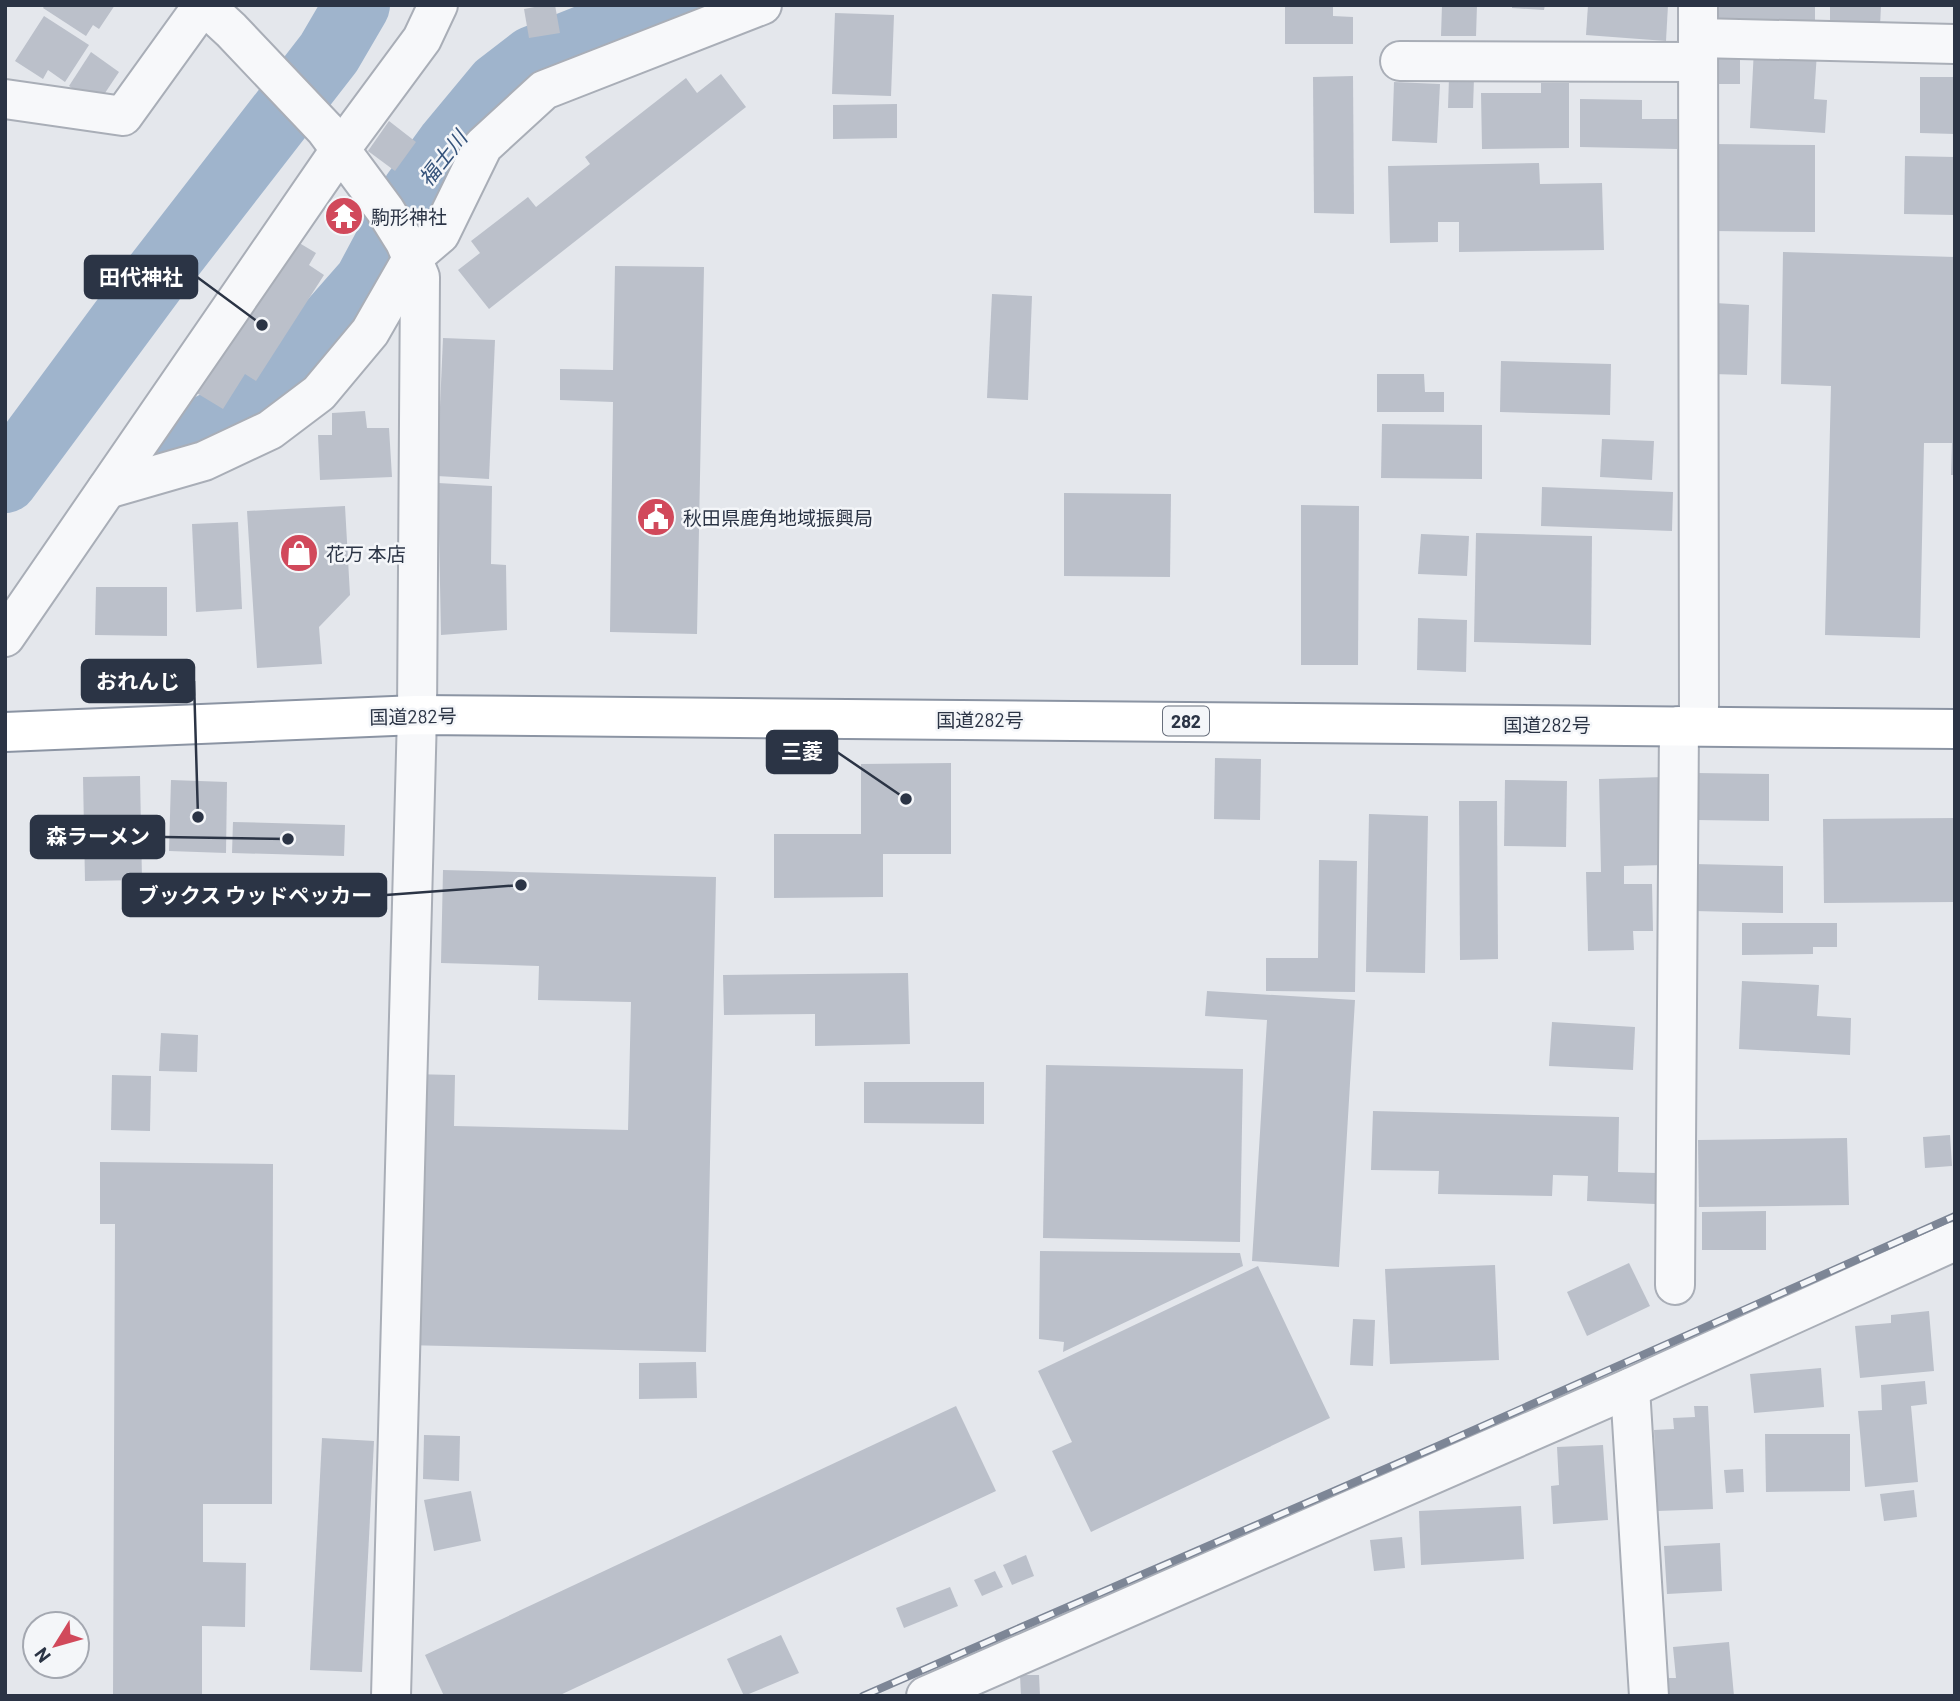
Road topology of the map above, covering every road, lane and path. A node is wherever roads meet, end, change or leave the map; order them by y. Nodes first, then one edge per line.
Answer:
1 (438, 5) edge
2 (762, 5) edge
3 (213, 14) edge
4 (1698, 35) edge
5 (1955, 44) edge
6 (1400, 61) dead end
7 (5, 99) edge
8 (333, 139) junction
9 (401, 236) junction
10 (107, 489) junction
11 (5, 637) edge
12 (417, 715) junction
13 (1689, 726) junction
14 (1955, 729) edge
15 (5, 732) edge
16 (1955, 1241) edge
17 (1675, 1285) dead end
18 (1630, 1388) junction
19 (391, 1696) edge
20 (926, 1696) edge
21 (1649, 1696) edge

1 - 8 street
2 - 9 street
3 - 7 street
3 - 8 street
4 - 5 street
4 - 6 street
4 - 13 street
8 - 9 street
8 - 10 street
9 - 10 street
9 - 12 street
10 - 11 street
12 - 13 highway, 国道282号 / 282
12 - 15 highway, 国道282号 / 282
12 - 19 street
13 - 14 highway, 国道282号 / 282
13 - 17 street
16 - 18 street
18 - 20 street
18 - 21 street

